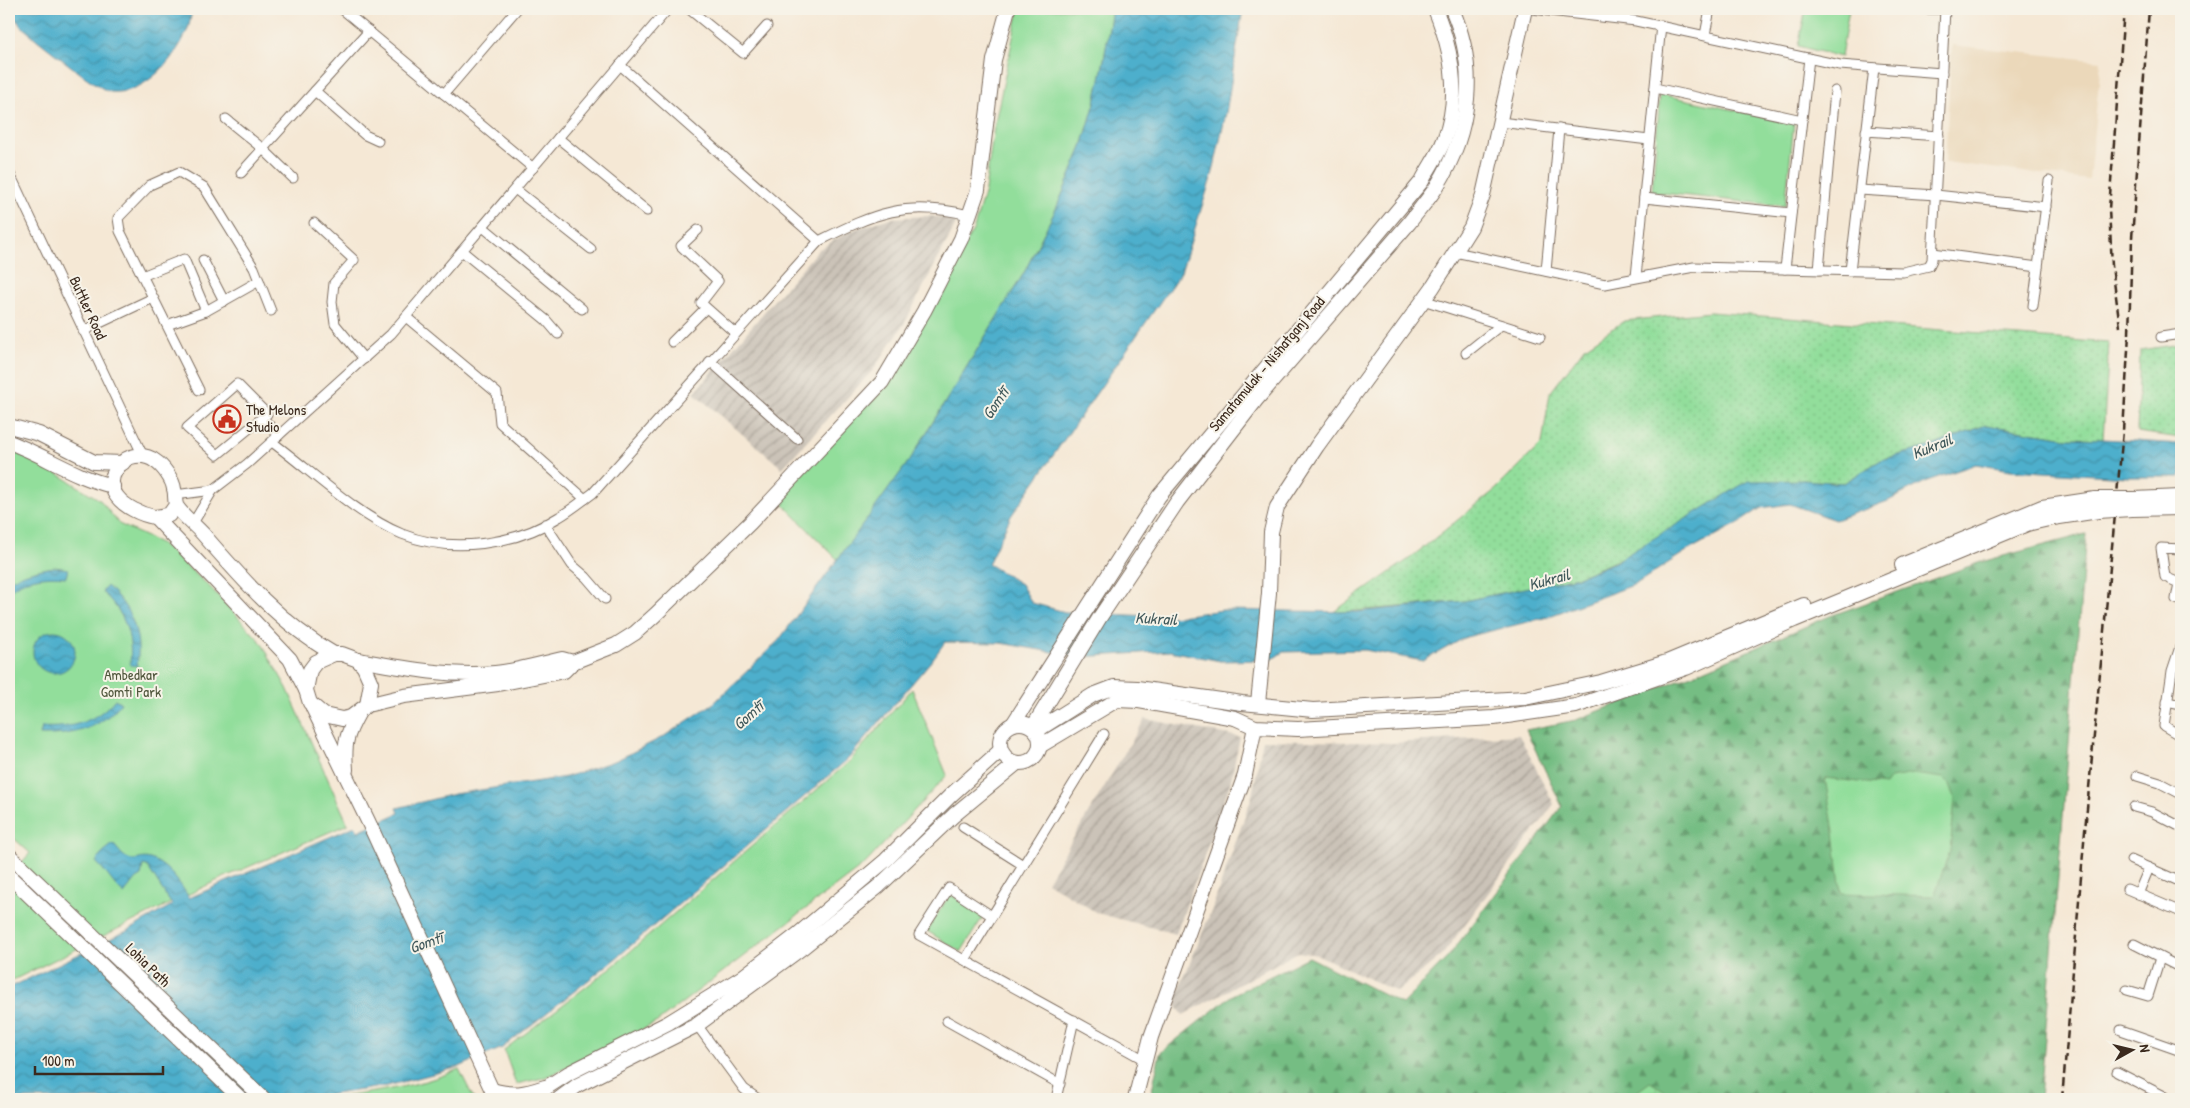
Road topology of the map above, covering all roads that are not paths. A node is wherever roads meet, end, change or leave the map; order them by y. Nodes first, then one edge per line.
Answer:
1 (342, 9) edge
2 (517, 9) edge
3 (668, 9) edge
4 (689, 9) edge
5 (1008, 9) edge
6 (1435, 9) edge
7 (1452, 9) edge
8 (1525, 9) edge
9 (1532, 9) edge
10 (1710, 9) edge
11 (1929, 9) edge
12 (1945, 9) edge
13 (1660, 25) junction
14 (767, 26) dead end
15 (369, 31) junction
16 (1705, 35) junction
17 (1809, 58) junction
18 (620, 65) junction
19 (1874, 68) junction
20 (1942, 73) junction
21 (1654, 88) junction
22 (315, 91) junction
23 (1834, 91) dead end
24 (444, 94) junction
25 (226, 119) dead end
26 (1802, 120) junction
27 (1500, 122) junction
28 (1559, 129) junction
29 (1866, 131) junction
30 (1939, 136) junction
31 (558, 138) junction
32 (1650, 140) junction
33 (378, 141) dead end
34 (263, 149) junction
35 (533, 168) junction
36 (9, 172) edge
37 (241, 173) dead end
38 (293, 178) dead end
39 (2049, 181) dead end
40 (515, 189) junction
41 (1860, 190) junction
42 (1936, 195) junction
43 (1644, 198) junction
44 (2046, 207) junction
45 (647, 212) dead end
46 (1792, 214) junction
47 (970, 215) junction
48 (314, 223) dead end
49 (483, 227) junction
50 (698, 230) dead end
51 (819, 241) junction
52 (591, 249) dead end
53 (462, 251) junction
54 (1455, 252) junction
55 (1933, 253) junction
56 (204, 260) dead end
57 (2038, 266) junction
58 (1785, 269) junction
59 (1819, 270) junction
60 (1546, 271) junction
61 (1850, 271) junction
62 (142, 276) junction
63 (1636, 277) junction
64 (260, 281) junction
65 (153, 298) junction
66 (1423, 300) junction
67 (224, 301) junction
68 (2032, 306) dead end
69 (706, 308) junction
70 (582, 309) dead end
71 (206, 311) junction
72 (271, 311) dead end
73 (406, 317) junction
74 (167, 325) junction
75 (1501, 325) junction
76 (83, 330) junction
77 (735, 333) junction
78 (558, 334) dead end
79 (2181, 334) edge
80 (2161, 337) dead end
81 (1540, 338) dead end
82 (672, 342) dead end
83 (1466, 352) dead end
84 (364, 359) junction
85 (710, 361) junction
86 (199, 390) dead end
87 (262, 418) junction
88 (11, 423) edge
89 (276, 438) junction
90 (797, 439) dead end
91 (9, 442) edge
92 (143, 456) junction
93 (123, 463) junction
94 (113, 486) junction
95 (214, 490) junction
96 (2181, 497) edge
97 (585, 499) junction
98 (175, 500) junction
99 (2181, 508) edge
100 (155, 517) junction
101 (193, 523) junction
102 (545, 524) junction
103 (2181, 549) edge
104 (605, 599) dead end
105 (2181, 601) edge
106 (2181, 644) edge
107 (1715, 648) junction
108 (334, 654) junction
109 (358, 660) junction
110 (573, 662) junction
111 (308, 696) junction
112 (1258, 700) junction
113 (1224, 701) junction
114 (2167, 702) junction
115 (2181, 705) edge
116 (363, 708) junction
117 (1297, 708) junction
118 (1222, 716) junction
119 (1013, 724) junction
120 (1255, 727) junction
121 (1035, 729) junction
122 (1295, 729) junction
123 (1104, 734) dead end
124 (2181, 736) edge
125 (1040, 746) junction
126 (1001, 750) junction
127 (1017, 763) junction
128 (346, 775) junction
129 (2137, 776) dead end
130 (2181, 794) edge
131 (2134, 807) dead end
132 (963, 827) dead end
133 (2181, 827) edge
134 (9, 855) edge
135 (2131, 860) dead end
136 (1023, 865) junction
137 (2149, 868) junction
138 (9, 876) edge
139 (2181, 882) edge
140 (2127, 889) dead end
141 (2138, 894) junction
142 (2181, 912) edge
143 (992, 916) junction
144 (2134, 944) dead end
145 (2160, 958) junction
146 (965, 960) junction
147 (2181, 968) edge
148 (2127, 990) dead end
149 (1074, 1020) junction
150 (947, 1021) dead end
151 (697, 1025) junction
152 (2121, 1030) dead end
153 (2181, 1051) edge
154 (1145, 1060) junction
155 (2117, 1072) dead end
156 (1060, 1084) junction
157 (547, 1087) junction
158 (494, 1095) edge
159 (241, 1099) edge
160 (264, 1099) edge
161 (535, 1099) edge
162 (559, 1099) edge
163 (758, 1099) edge
164 (1056, 1099) edge
165 (1135, 1099) edge
166 (2170, 1099) edge

1 - 15 street
2 - 24 street
3 - 18 street
4 - 14 street
5 - 47 street
6 - 119 street, Samatamulak - Nishatganj Road
7 - 121 street, Samatamulak - Nishatganj Road
8 - 27 street
9 - 13 street
10 - 16 street
11 - 12 street
12 - 20 street
13 - 16 street
13 - 21 street
15 - 22 street
15 - 24 street
16 - 17 street
17 - 19 street
17 - 26 street
18 - 31 street
18 - 51 street
19 - 20 street
19 - 29 street
20 - 30 street
21 - 26 street
21 - 32 street
22 - 33 street
22 - 34 street
23 - 59 street
24 - 35 street
25 - 34 street
26 - 46 street
27 - 28 street
27 - 54 street
28 - 32 street
28 - 60 street
29 - 30 street
29 - 41 street
30 - 42 street
31 - 35 street
31 - 45 street
32 - 43 street
34 - 37 street
34 - 38 street
35 - 40 street
36 - 76 street, Buttler Road
39 - 44 street
40 - 49 street
40 - 52 street
41 - 42 street
41 - 61 street
42 - 44 street
42 - 55 street
43 - 46 street
43 - 63 street
44 - 57 street
46 - 58 street
47 - 51 street
47 - 110 street
48 - 84 street
49 - 53 street
49 - 70 street
50 - 69 street
51 - 77 street
53 - 73 street
53 - 78 street
54 - 60 street
54 - 66 street
55 - 57 street
55 - 61 street
56 - 67 street
57 - 68 street
58 - 59 street
58 - 63 street
59 - 61 street
60 - 63 street
62 - 64 street
62 - 65 street
62 - 71 street
64 - 67 street
64 - 72 street
65 - 74 street
65 - 76 street
66 - 75 street
66 - 112 street
67 - 71 street
69 - 77 street
69 - 82 street
71 - 74 street
73 - 84 street
73 - 97 street
74 - 86 street
75 - 81 street
75 - 83 street
76 - 92 street, Buttler Road
77 - 85 street
79 - 80 street
84 - 89 street
85 - 90 street
85 - 97 street
87 - 87 street
87 - 89 street
88 - 93 street
89 - 95 street
89 - 102 street
91 - 94 street
92 - 93 street
92 - 98 street
93 - 94 street
94 - 100 street
95 - 98 street
95 - 101 street
96 - 107 street, bridge
97 - 102 street
98 - 100 street
98 - 101 street
99 - 107 street, bridge
100 - 111 street
101 - 108 street
102 - 104 street
103 - 105 street
106 - 114 street
107 - 117 street
107 - 122 street
108 - 109 street
108 - 111 street
109 - 110 street
109 - 116 street
110 - 116 street
111 - 116 street
111 - 128 street
112 - 113 street
112 - 117 street
113 - 118 street
113 - 121 street
114 - 115 street
114 - 124 street
116 - 128 street
117 - 122 street
118 - 120 street
118 - 125 street
119 - 121 street
119 - 126 street
120 - 122 street
120 - 154 street
121 - 125 street
123 - 136 street
125 - 127 street
126 - 127 street
126 - 157 street
127 - 151 street
128 - 158 street
129 - 130 street
131 - 133 street
132 - 136 street
134 - 160 street, Lohia Path
135 - 137 street
136 - 143 street
137 - 139 street
137 - 141 street
138 - 159 street
140 - 141 street
141 - 142 street
143 - 146 street
143 - 146 street
144 - 145 street
145 - 147 street
145 - 148 street
146 - 149 street
149 - 154 street
149 - 156 street
150 - 156 street
151 - 162 street
151 - 163 street
152 - 153 street
154 - 165 street
155 - 166 street
156 - 164 street
157 - 158 street
157 - 161 street

